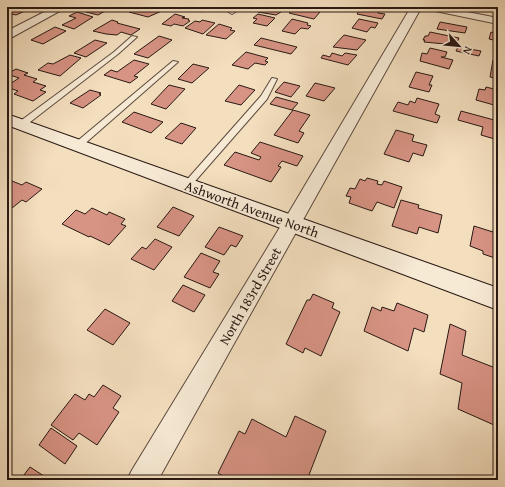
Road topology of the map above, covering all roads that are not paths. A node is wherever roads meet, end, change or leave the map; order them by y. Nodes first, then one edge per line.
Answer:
1 (62, 7) edge
2 (416, 7) edge
3 (425, 7) edge
4 (498, 21) edge
5 (7, 36) edge
6 (134, 37) dead end
7 (175, 62) dead end
8 (274, 79) dead end
9 (14, 122) edge
10 (78, 145) junction
11 (187, 185) junction
12 (292, 224) junction
13 (498, 299) edge
14 (142, 480) edge

1 - 5 street
2 - 12 street, North 183rd Street
3 - 4 street
6 - 9 lane
7 - 10 lane
8 - 11 lane
9 - 10 street, Ashworth Avenue North
10 - 11 street, Ashworth Avenue North
11 - 12 street, Ashworth Avenue North
12 - 13 street, Ashworth Avenue North
12 - 14 street, North 183rd Street

